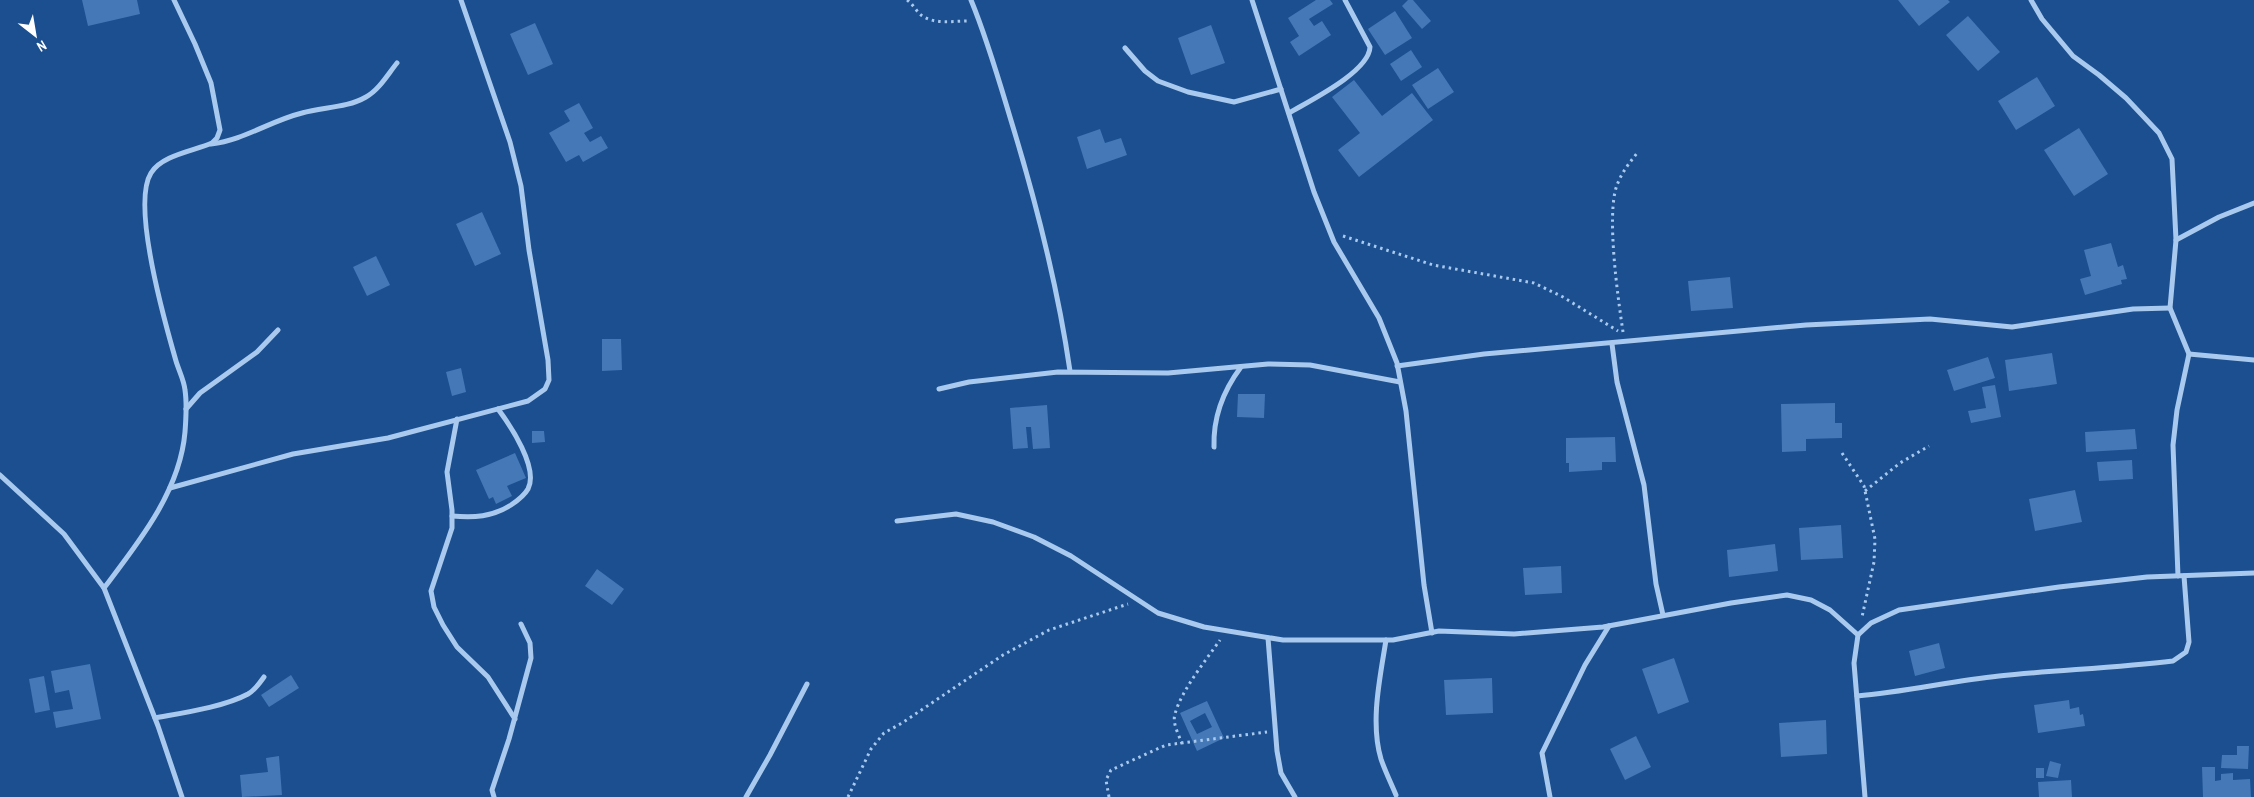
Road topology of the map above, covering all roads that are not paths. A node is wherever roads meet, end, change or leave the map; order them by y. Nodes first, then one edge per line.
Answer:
1 (174, 0) edge
2 (460, 0) edge
3 (971, 0) edge
4 (1252, 0) edge
5 (1345, 0) edge
6 (2032, 0) edge
7 (1125, 48) dead end
8 (397, 63) dead end
9 (1281, 89) junction
10 (1289, 113) junction
11 (209, 145) junction
12 (2254, 203) edge
13 (2176, 240) junction
14 (2170, 308) junction
15 (278, 330) dead end
16 (1612, 344) junction
17 (2189, 354) junction
18 (2254, 360) edge
19 (1397, 366) junction
20 (1241, 367) junction
21 (1070, 371) junction
22 (1400, 382) junction
23 (939, 388) dead end
24 (185, 409) junction
25 (498, 409) junction
26 (457, 419) junction
27 (1214, 447) dead end
28 (0, 475) edge
29 (170, 488) junction
30 (452, 516) junction
31 (897, 521) dead end
32 (2254, 572) edge
33 (2181, 576) junction
34 (104, 588) junction
35 (1663, 615) junction
36 (521, 624) dead end
37 (1609, 626) junction
38 (1432, 632) junction
39 (1858, 634) junction
40 (1268, 638) junction
41 (1386, 640) junction
42 (264, 677) dead end
43 (806, 684) dead end
44 (1857, 696) junction
45 (155, 718) junction
46 (515, 719) junction
47 (1396, 795) dead end
48 (182, 797) edge
49 (494, 797) edge
50 (746, 797) edge
51 (1295, 797) edge
52 (1550, 797) edge
53 (1865, 797) edge

1 - 11 street
2 - 25 street
3 - 21 street
4 - 9 street
5 - 10 street
6 - 13 street
7 - 9 street
8 - 11 street
9 - 10 street
10 - 19 street
11 - 24 street
12 - 13 street
13 - 14 street
14 - 16 street
14 - 17 street
15 - 24 street
16 - 19 street
16 - 35 street
17 - 18 street
17 - 33 street
19 - 22 street
20 - 21 street
20 - 22 street
20 - 27 street
21 - 23 street
22 - 38 street
24 - 29 street
25 - 26 street
25 - 30 street
26 - 29 street
26 - 30 street
28 - 34 street
29 - 34 street
30 - 46 street
31 - 40 street
32 - 33 street
33 - 39 street
33 - 44 street
34 - 45 street
35 - 37 street
35 - 39 street
36 - 46 street
37 - 38 street
37 - 52 street
38 - 41 street
39 - 44 street
40 - 41 street
40 - 51 street
41 - 47 street
42 - 45 street
43 - 50 street
44 - 53 street
45 - 48 street
46 - 49 street

